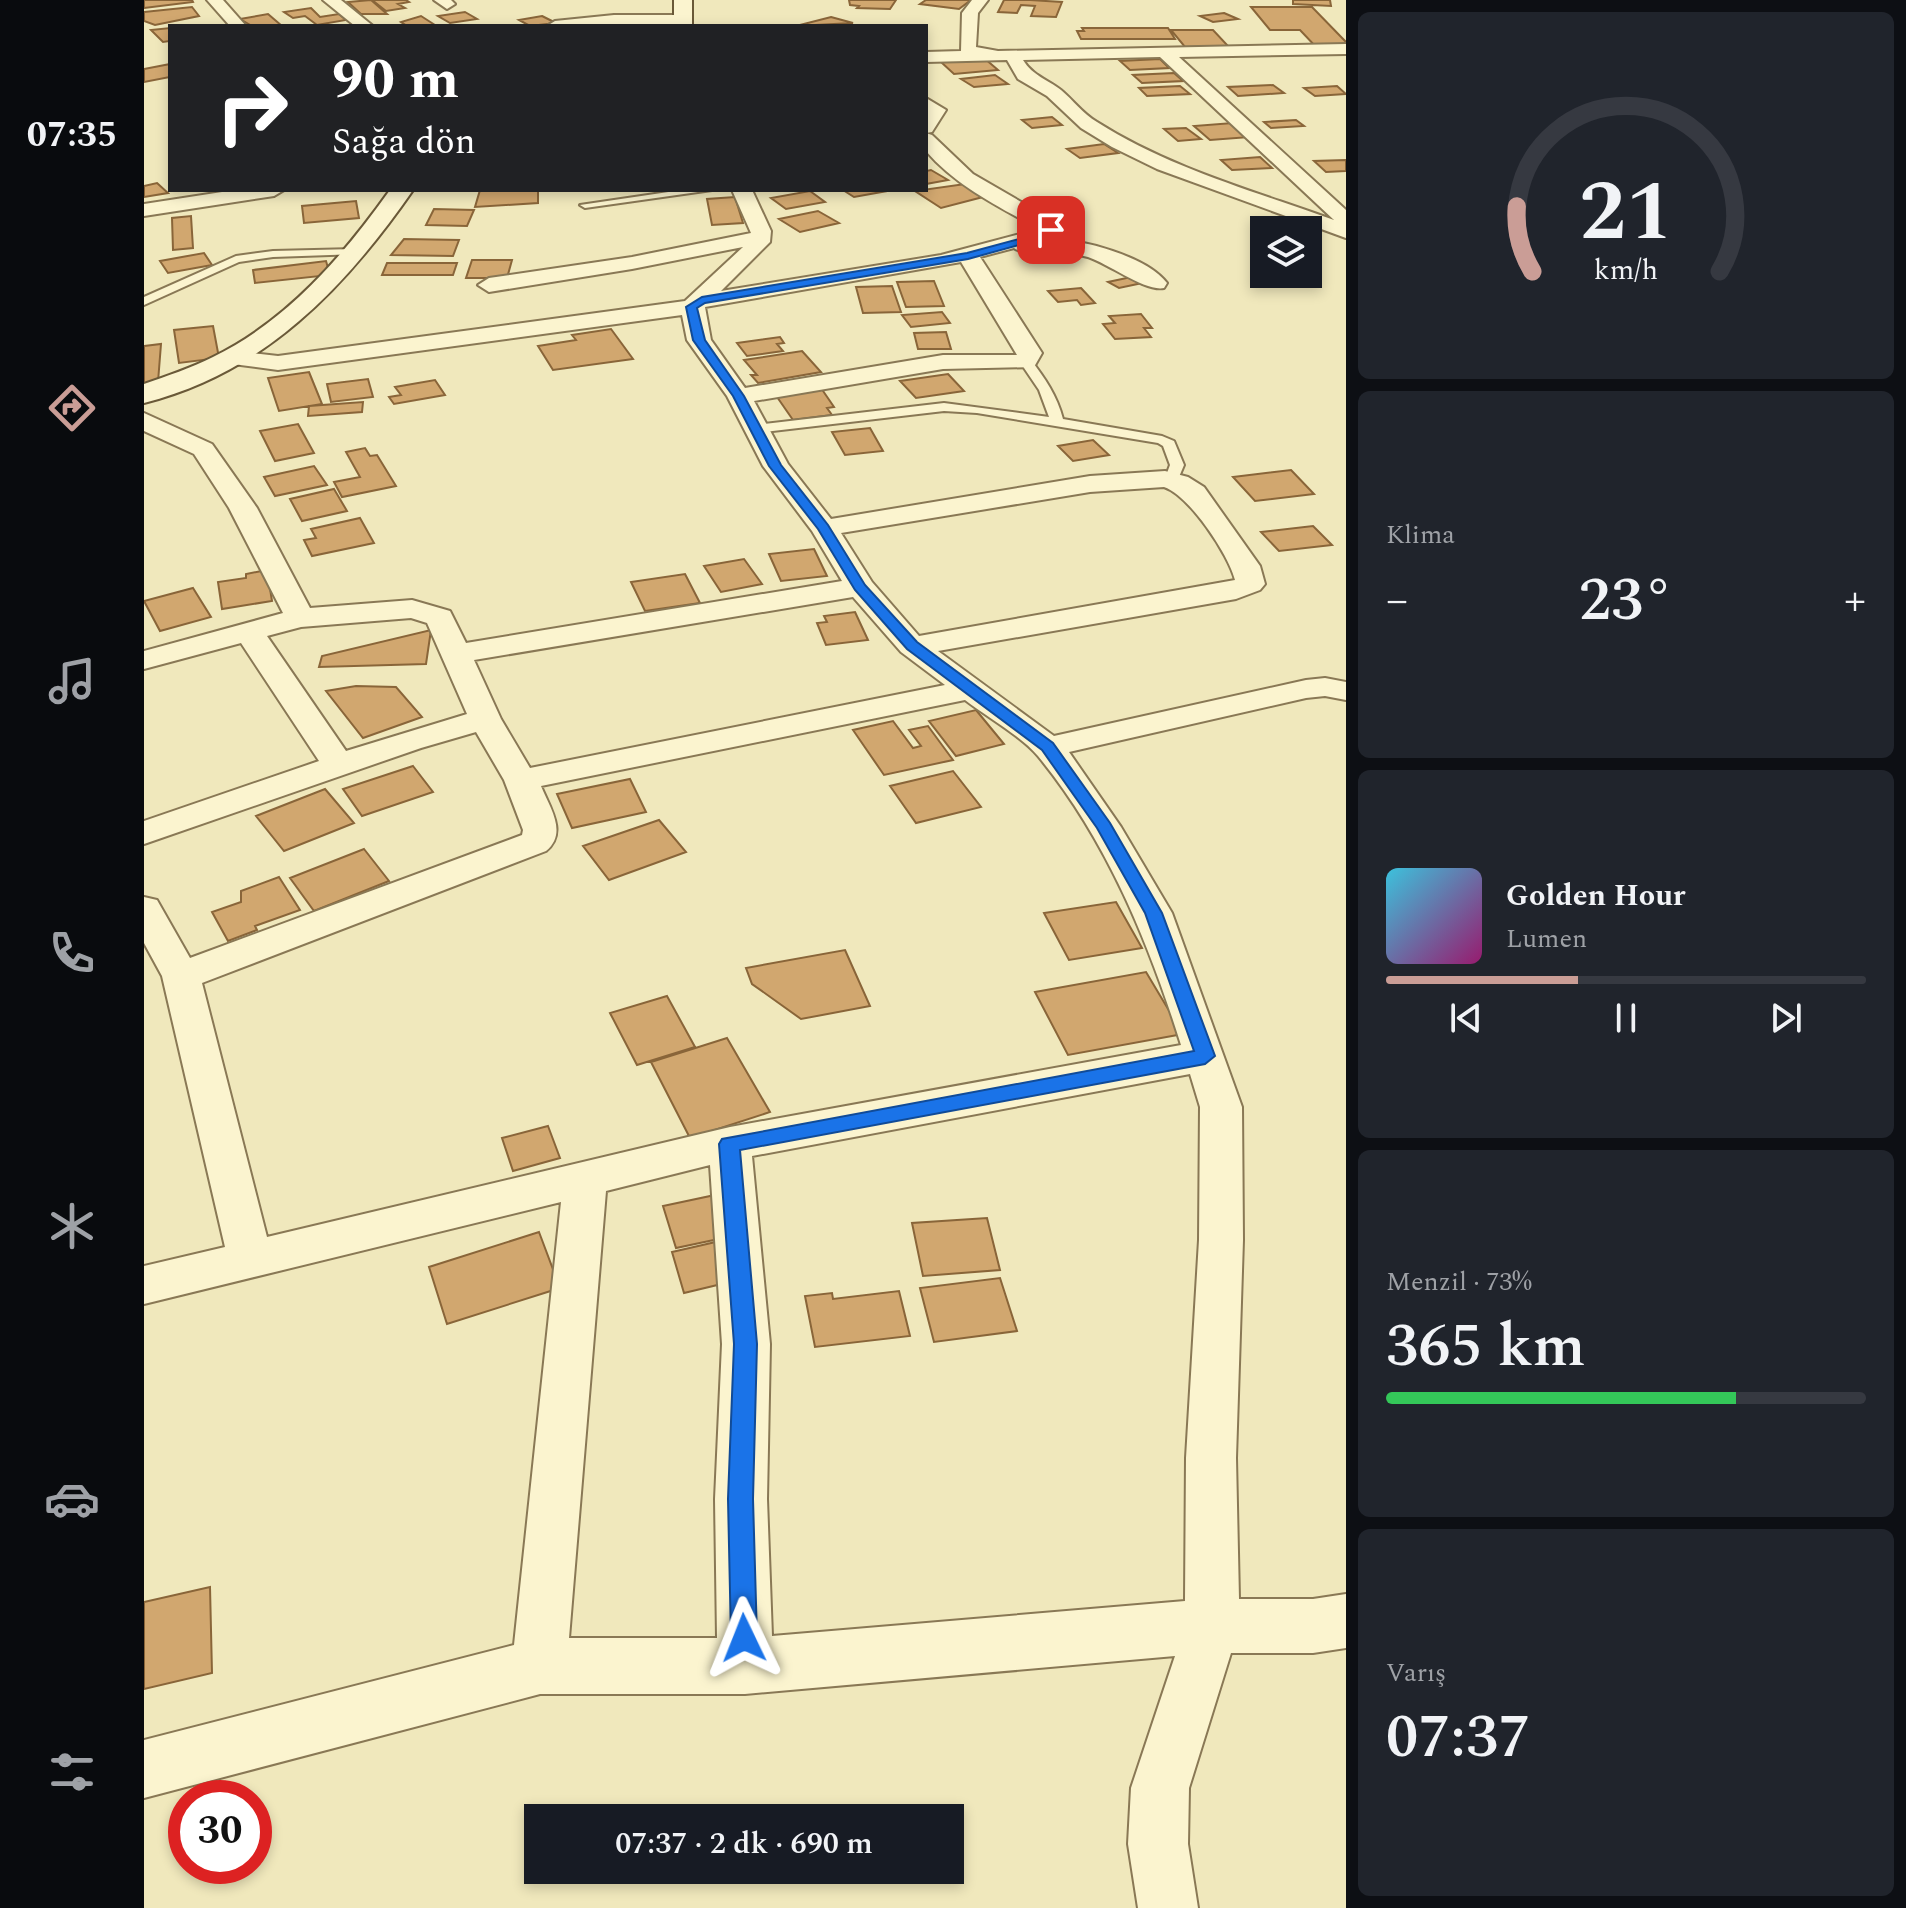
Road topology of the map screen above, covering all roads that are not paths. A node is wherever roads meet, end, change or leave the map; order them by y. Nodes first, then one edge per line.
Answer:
1 (215, 0) edge
2 (331, 0) edge
3 (683, 0) edge
4 (980, 0) edge
5 (683, 23) edge
6 (236, 24) edge
7 (362, 24) edge
8 (571, 24) edge
9 (1346, 49) edge
10 (1314, 50) junction
11 (1165, 53) junction
12 (1003, 55) junction
13 (928, 57) edge
14 (1335, 68) dead end
15 (928, 104) edge
16 (928, 125) edge
17 (928, 145) edge
18 (935, 164) edge
19 (261, 192) edge
20 (400, 192) edge
21 (741, 192) edge
22 (585, 205) dead end
23 (144, 210) edge
24 (1344, 227) edge
25 (760, 237) junction
26 (992, 248) junction
27 (355, 252) junction
28 (968, 256) junction
29 (1156, 283) dead end
30 (489, 285) dead end
31 (144, 301) edge
32 (697, 304) junction
33 (233, 358) junction
34 (1026, 362) junction
35 (144, 394) edge
36 (747, 412) junction
37 (144, 421) edge
38 (1057, 423) junction
39 (1171, 481) junction
40 (824, 528) junction
41 (860, 587) junction
42 (300, 618) junction
43 (249, 632) junction
44 (912, 646) junction
45 (457, 654) junction
46 (144, 660) edge
47 (970, 690) junction
48 (1346, 691) edge
49 (485, 719) junction
50 (1048, 747) junction
51 (339, 765) junction
52 (521, 780) junction
53 (144, 833) edge
54 (144, 909) edge
55 (181, 976) junction
56 (1205, 1056) junction
57 (730, 1144) junction
58 (585, 1178) junction
59 (250, 1257) junction
60 (144, 1285) edge
61 (1346, 1621) edge
62 (1212, 1626) junction
63 (540, 1666) junction
64 (745, 1666) junction
65 (144, 1769) edge
66 (1168, 1908) edge

1 - 6 street
2 - 7 street
3 - 5 street
4 - 12 street
5 - 8 street
9 - 10 street
10 - 11 street
10 - 14 street
11 - 12 street
11 - 24 street
12 - 13 street
12 - 24 street
15 - 16 street
17 - 18 street
18 - 26 street
19 - 23 street
20 - 27 street
21 - 22 lane
21 - 25 street
25 - 30 street
25 - 32 street
26 - 28 street
26 - 29 street
27 - 31 lane
27 - 33 street
28 - 32 street
28 - 34 street
32 - 33 street
32 - 36 street
33 - 35 street
34 - 36 street
34 - 38 lane
36 - 38 lane
36 - 40 street
37 - 42 street
38 - 39 lane
39 - 40 street
39 - 44 street
40 - 41 street
41 - 44 street
41 - 45 street
42 - 43 street
42 - 45 street
43 - 46 street
43 - 51 street
44 - 47 street
45 - 49 street
47 - 50 street
47 - 52 street
48 - 50 street
49 - 51 street
49 - 52 street
50 - 56 street
51 - 53 street
52 - 55 street
54 - 55 street
55 - 59 street
56 - 57 street
56 - 62 street
57 - 58 street
57 - 64 street
58 - 59 street
58 - 63 street
59 - 60 street
61 - 62 street
62 - 64 street
62 - 66 street
63 - 64 street
63 - 65 street

